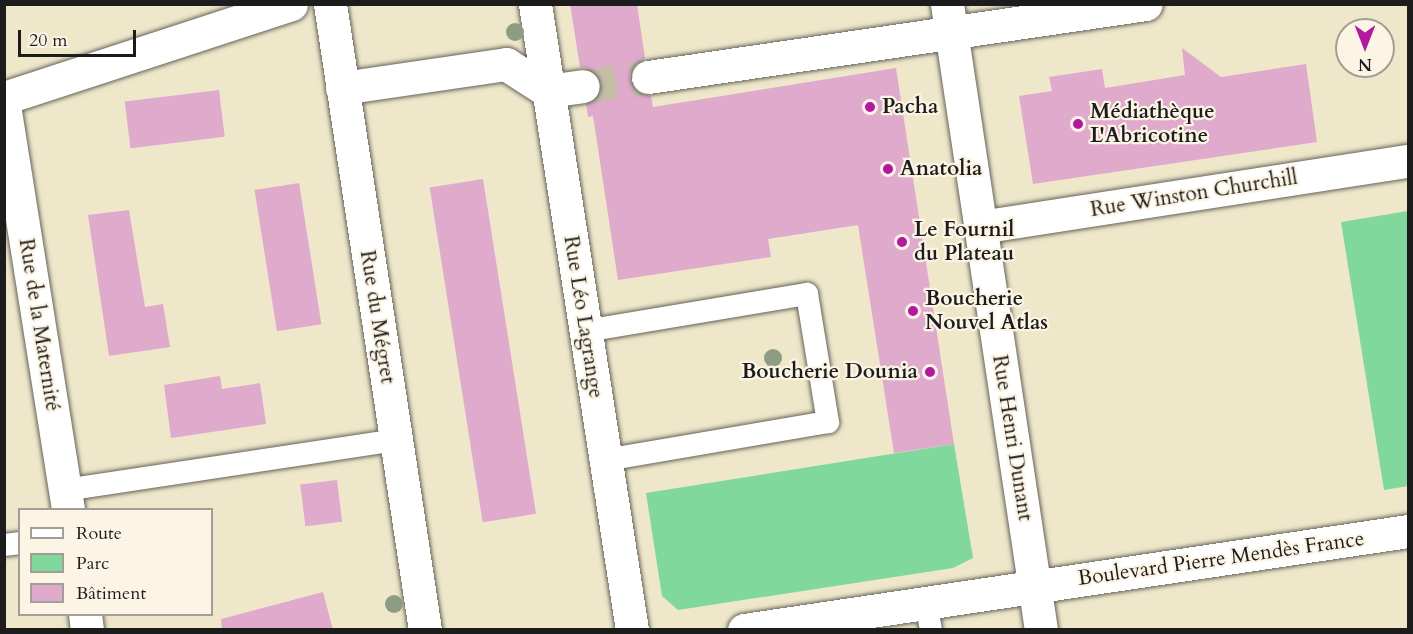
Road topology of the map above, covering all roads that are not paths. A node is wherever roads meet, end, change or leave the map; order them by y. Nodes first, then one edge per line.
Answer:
1 (291, 4) edge
2 (330, 4) edge
3 (535, 4) edge
4 (1146, 4) edge
5 (949, 19) edge
6 (648, 77) tunnel mouth
7 (583, 87) tunnel mouth
8 (342, 88) junction
9 (548, 91) junction
10 (4, 98) edge
11 (4, 105) edge
12 (1408, 161) edge
13 (980, 227) junction
14 (585, 331) junction
15 (396, 440) junction
16 (605, 459) junction
17 (67, 500) edge
18 (1408, 531) edge
19 (1034, 586) junction
20 (929, 616) edge
21 (817, 624) edge
22 (425, 630) edge
23 (632, 630) edge
24 (744, 630) edge
25 (1041, 630) edge

1 - 10 street
2 - 8 street, Rue du Mégret
3 - 9 street, Rue Léo Lagrange
4 - 5 street
5 - 6 street
5 - 13 street, Rue Henri Dunant
7 - 9 street
8 - 9 street
8 - 15 street, Rue du Mégret
9 - 14 street, Rue Léo Lagrange
11 - 17 street, Rue de la Maternité
12 - 13 street, Rue Winston Churchill
13 - 19 street, Rue Henri Dunant
14 - 16 street, Rue Léo Lagrange
14 - 16 lane
15 - 17 lane
15 - 22 street, Rue du Mégret
16 - 23 street, Rue Léo Lagrange
18 - 19 street, Boulevard Pierre Mendès France
19 - 20 street, Boulevard Pierre Mendès France
19 - 25 street, Rue Henri Dunant
20 - 21 street, Boulevard Pierre Mendès France
21 - 24 street, Boulevard Pierre Mendès France

